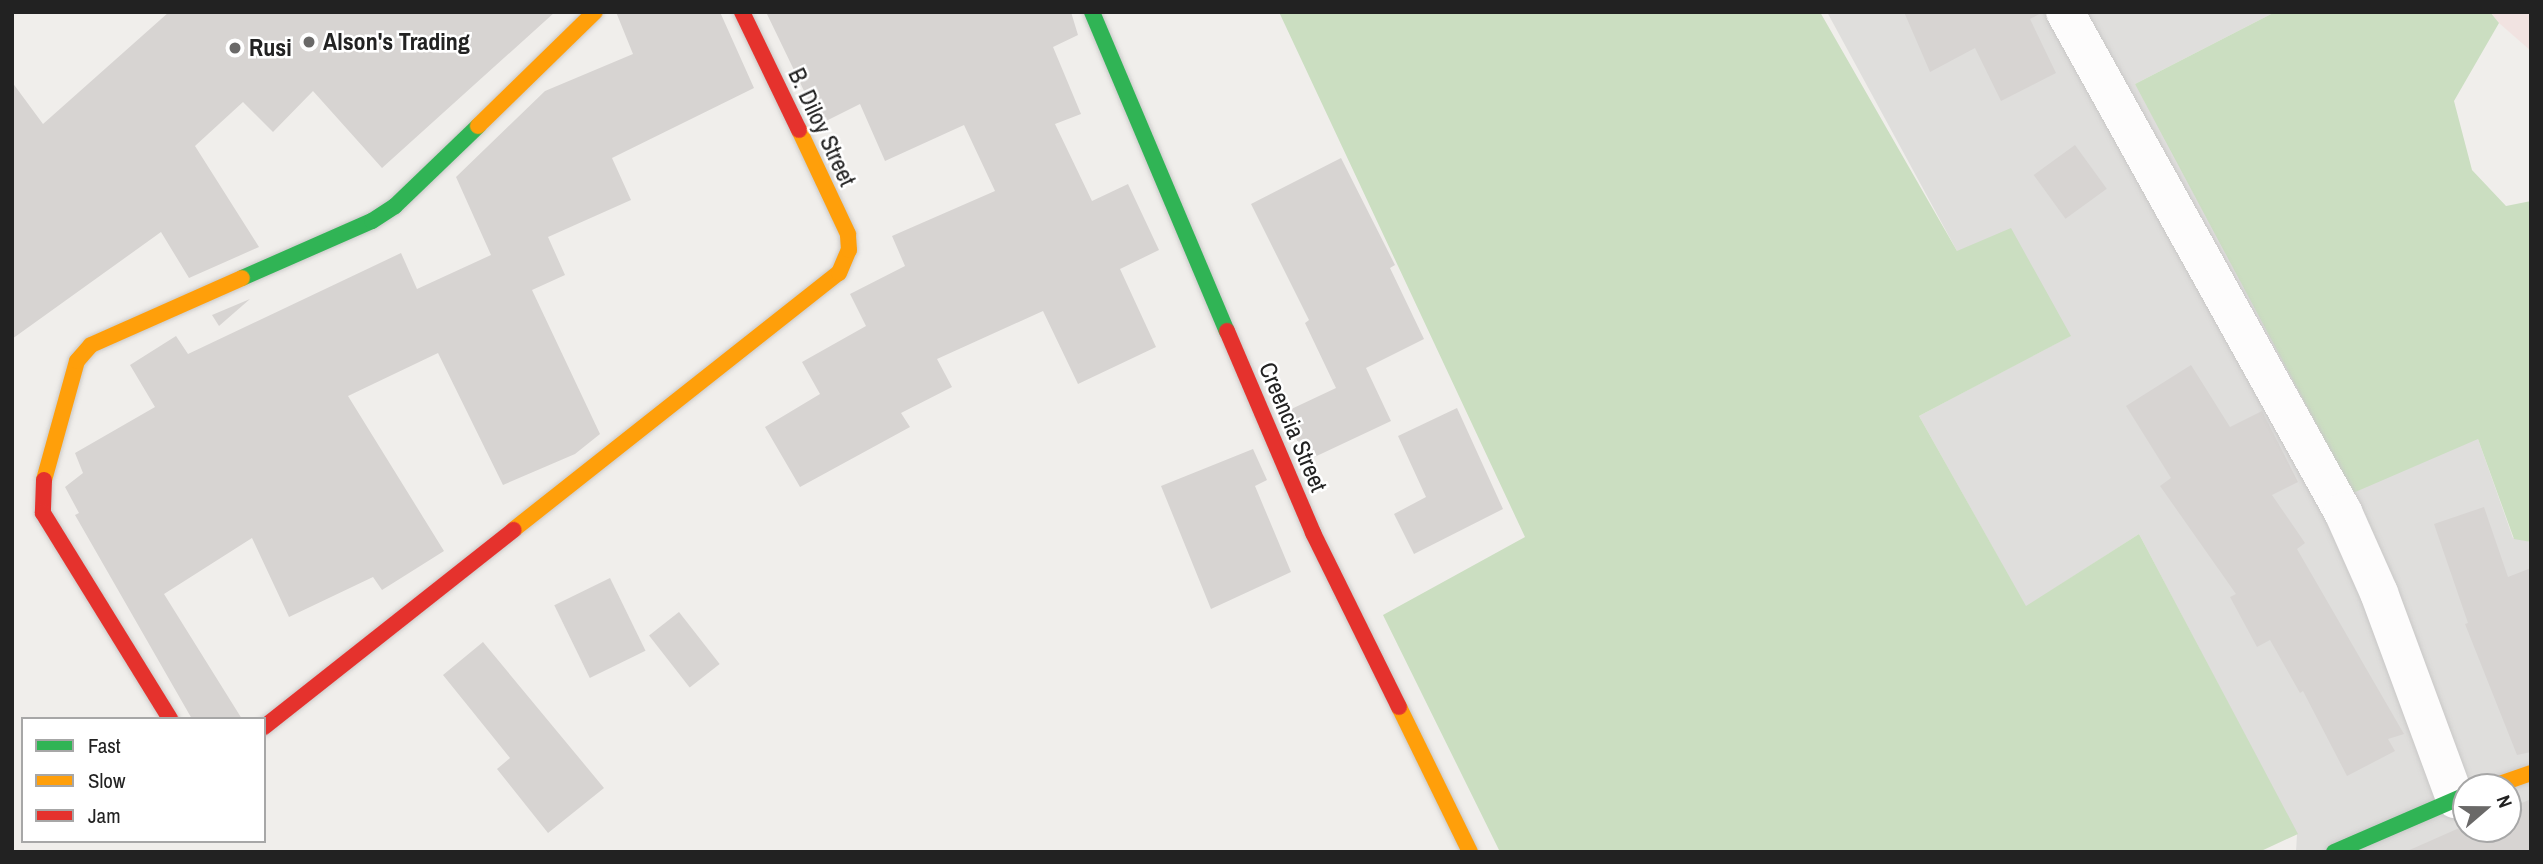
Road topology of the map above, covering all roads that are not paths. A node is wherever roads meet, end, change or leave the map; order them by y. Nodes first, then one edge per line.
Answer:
1 (595, 12) edge
2 (742, 12) edge
3 (1092, 12) edge
4 (2065, 12) edge
5 (169, 717) edge
6 (266, 725) edge
7 (2452, 777) edge
8 (2452, 800) edge
9 (1470, 852) edge
10 (2334, 852) edge

1 - 5 street
2 - 6 street, B. Diloy Street
3 - 9 street, Creencia Street
4 - 7 street
8 - 10 street

